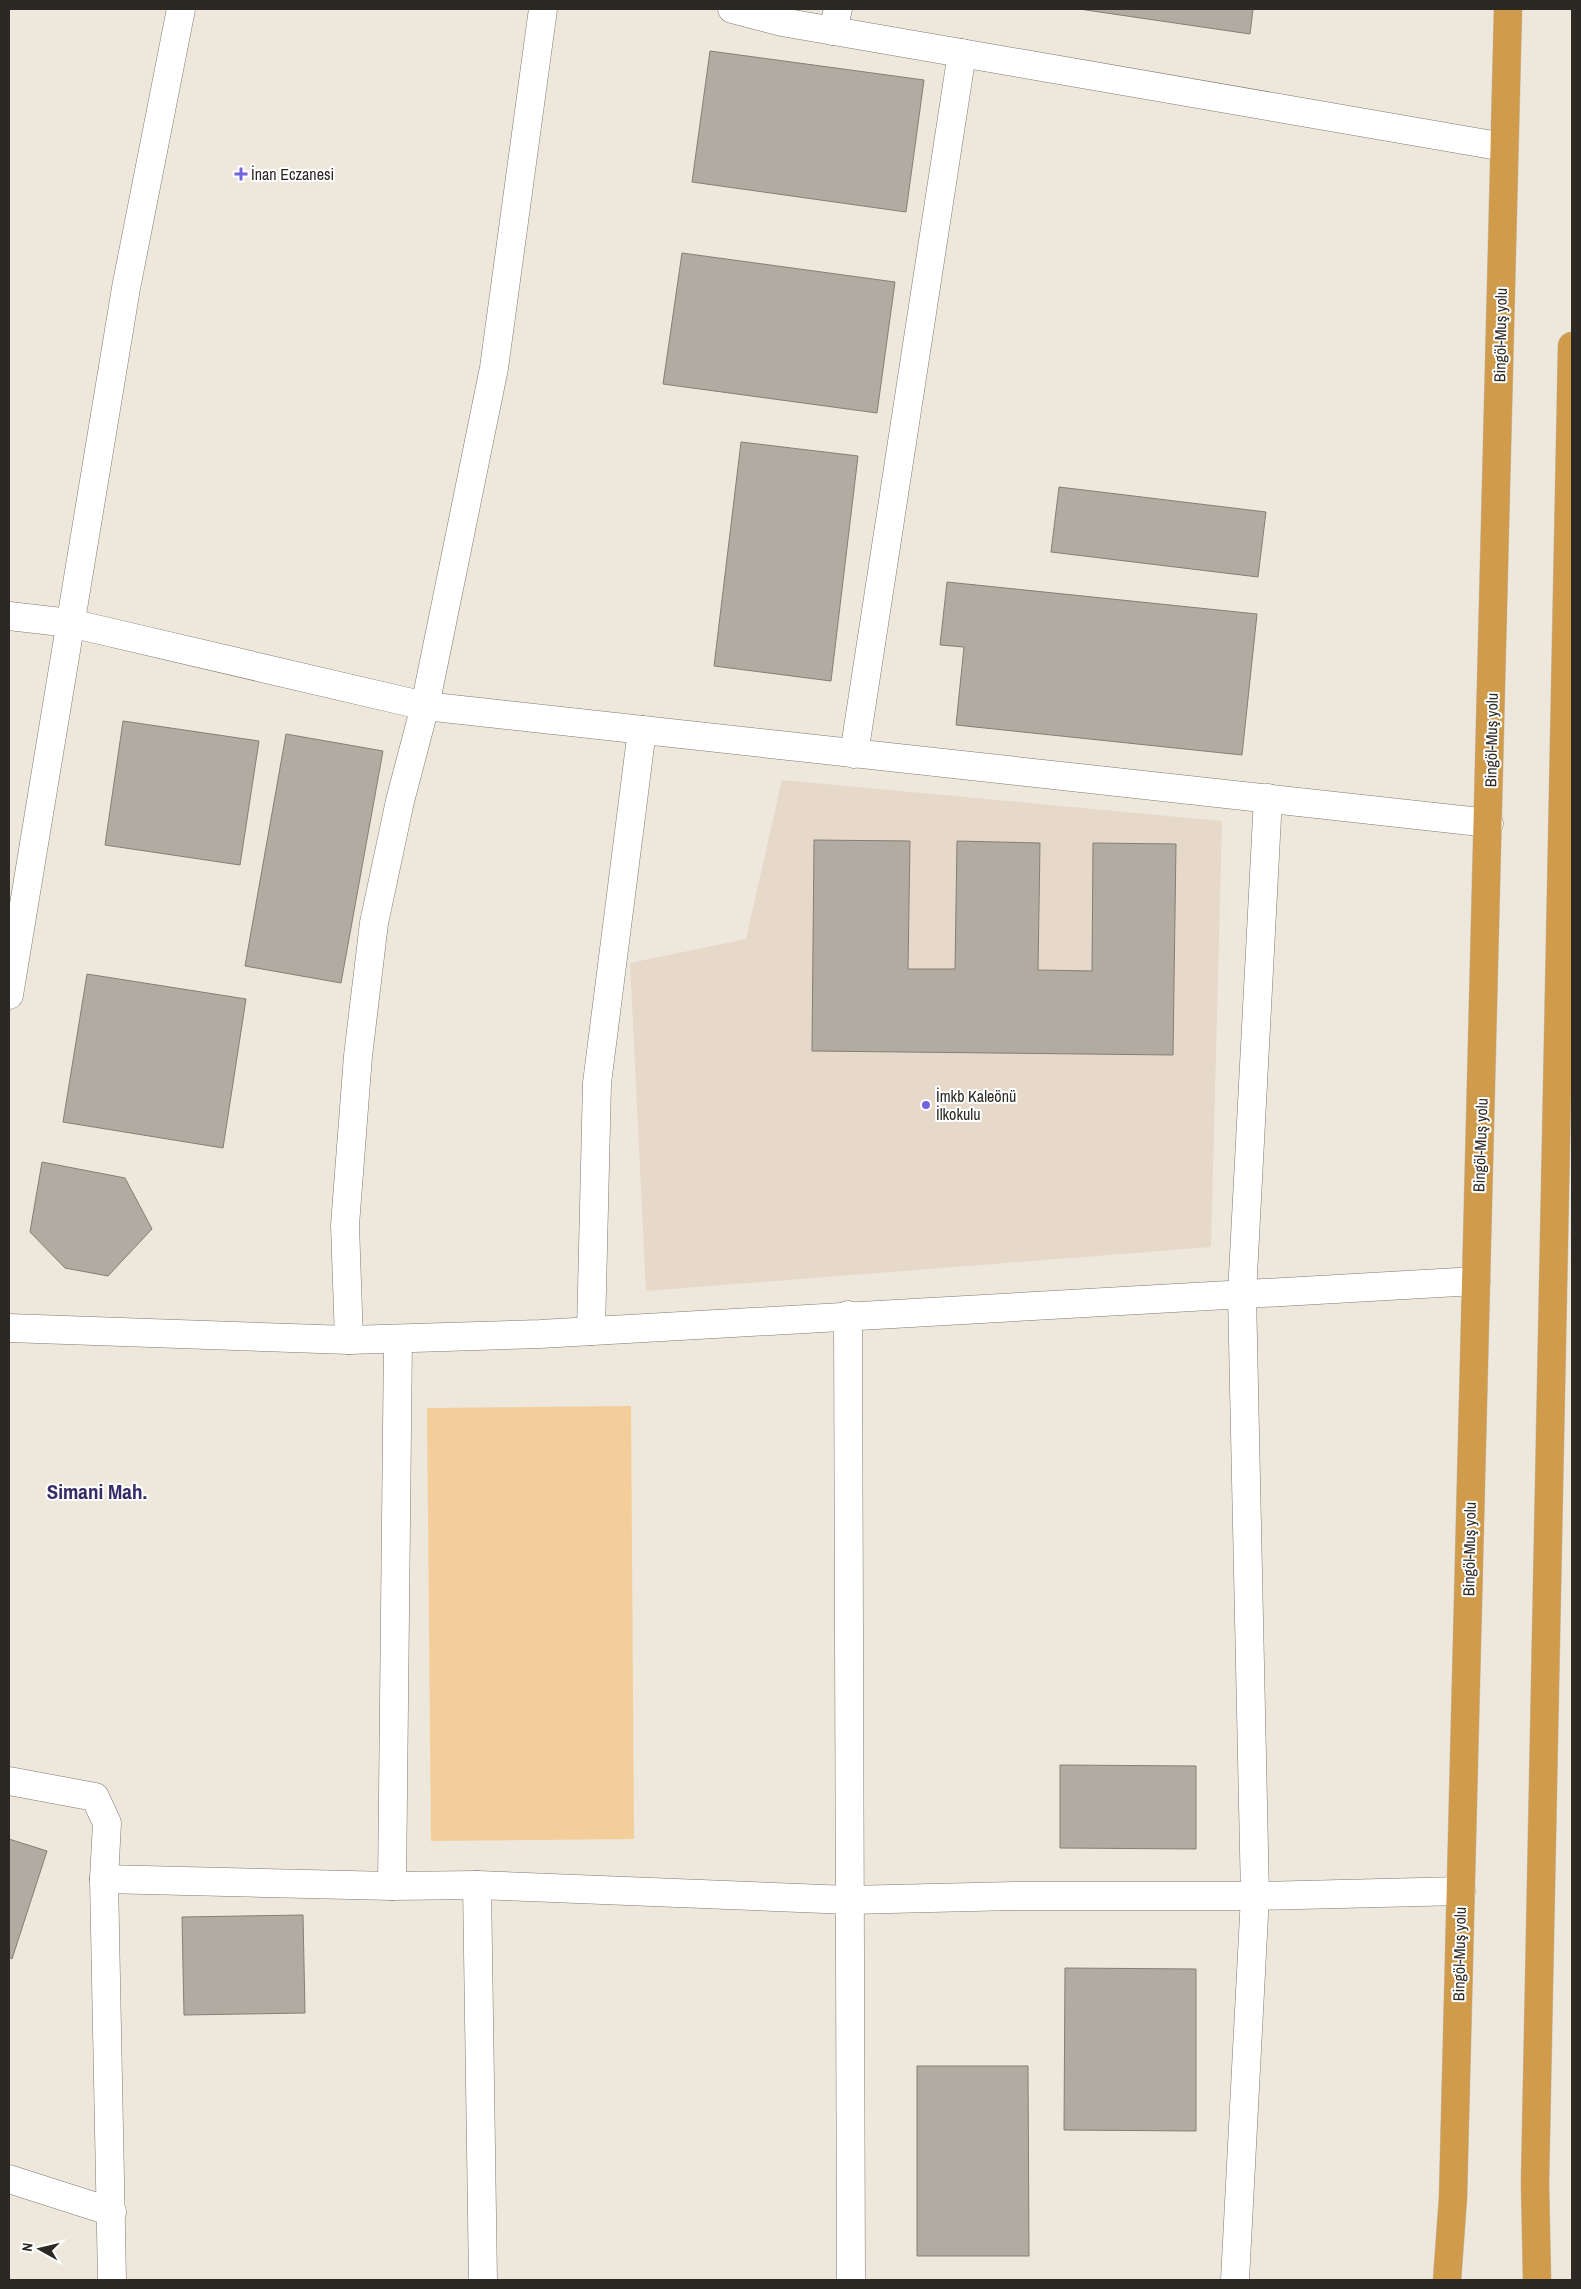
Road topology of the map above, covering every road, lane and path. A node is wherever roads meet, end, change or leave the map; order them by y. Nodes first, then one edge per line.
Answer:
1 (181, 9) edge
2 (543, 9) edge
3 (732, 9) edge
4 (1508, 9) edge
5 (836, 20) edge
6 (962, 53) junction
7 (1504, 148) junction
8 (1572, 346) edge
9 (1570, 586) edge
10 (9, 616) edge
11 (70, 623) junction
12 (425, 706) junction
13 (642, 730) junction
14 (854, 754) junction
15 (1268, 798) junction
16 (1489, 823) junction
17 (1567, 871) edge
18 (9, 995) edge
19 (1476, 1281) junction
20 (1242, 1294) junction
21 (848, 1316) junction
22 (9, 1328) edge
23 (591, 1331) junction
24 (398, 1339) junction
25 (349, 1340) junction
26 (9, 1781) edge
27 (104, 1879) junction
28 (477, 1885) junction
29 (392, 1886) junction
30 (1461, 1892) junction
31 (1255, 1896) junction
32 (850, 1900) junction
33 (9, 2179) edge
34 (112, 2212) junction
35 (112, 2280) edge
36 (483, 2280) edge
37 (851, 2280) edge
38 (1235, 2280) edge
39 (1447, 2280) edge
40 (1537, 2280) edge

1 - 11 street
2 - 12 street
3 - 5 street
4 - 7 highway, Bingöl-Muş yolu
5 - 6 street
6 - 7 street
6 - 14 street
7 - 16 highway, Bingöl-Muş yolu
8 - 9 highway
9 - 17 highway
10 - 11 street
11 - 12 street
11 - 18 street
12 - 13 street
12 - 25 street
13 - 14 street
13 - 23 street
14 - 15 street
15 - 16 street
15 - 20 street
16 - 19 highway, Bingöl-Muş yolu
17 - 40 highway
19 - 20 street
19 - 30 highway, Bingöl-Muş yolu
20 - 21 street
20 - 31 street
21 - 23 street
21 - 32 street
22 - 25 street
23 - 24 street
24 - 25 street
24 - 29 street
26 - 27 street
27 - 29 street
27 - 34 street
28 - 29 street
28 - 32 street
28 - 36 street
30 - 31 street
30 - 39 highway, Bingöl-Muş yolu
31 - 32 street
31 - 38 street
32 - 37 street
33 - 34 street
34 - 35 street

